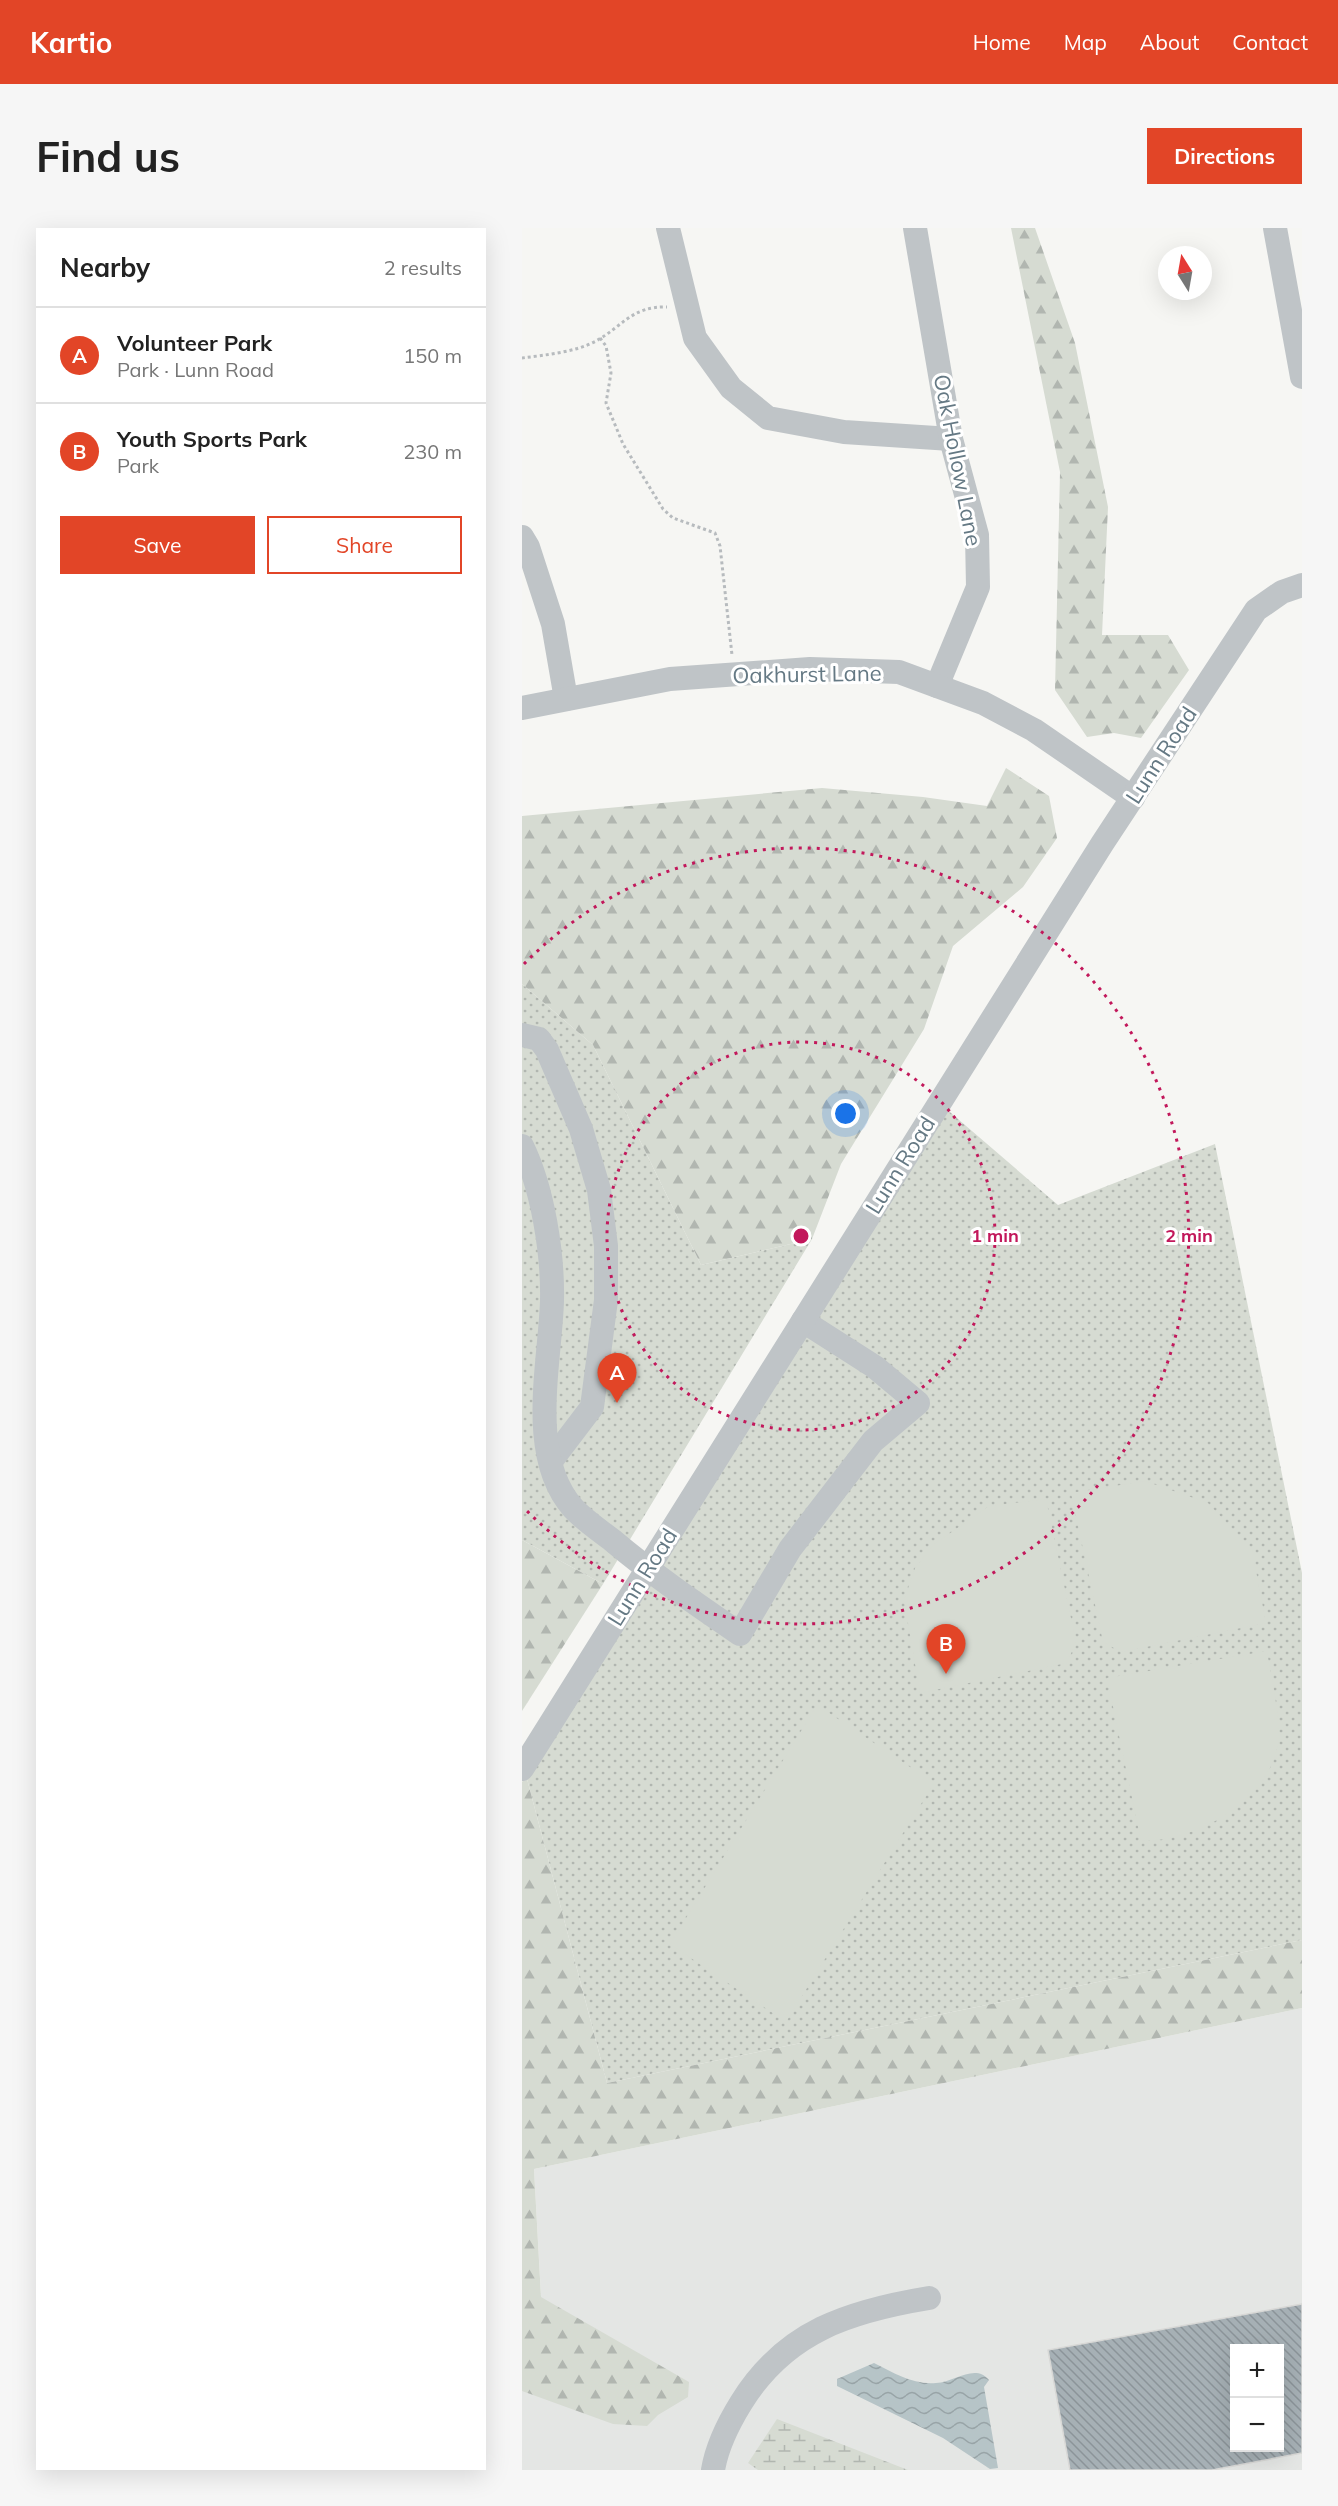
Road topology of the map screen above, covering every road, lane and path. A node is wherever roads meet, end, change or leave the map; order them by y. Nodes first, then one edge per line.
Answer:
1 (668, 228) edge
2 (915, 228) edge
3 (1275, 228) edge
4 (687, 305) junction
5 (600, 338) junction
6 (522, 358) edge
7 (1302, 377) edge
8 (951, 439) junction
9 (522, 537) edge
10 (1302, 585) edge
11 (734, 674) junction
12 (937, 686) junction
13 (566, 699) junction
14 (522, 708) edge
15 (1133, 798) junction
16 (522, 1035) edge
17 (522, 1146) edge
18 (803, 1321) junction
19 (551, 1461) junction
20 (647, 1569) junction
21 (522, 1769) edge
22 (929, 2298) dead end
23 (713, 2470) edge

1 - 4 street
2 - 8 street, Oak Hollow Lane
3 - 7 street
4 - 5 path
4 - 8 street
5 - 6 path
5 - 11 path
8 - 12 street, Oak Hollow Lane
9 - 13 street
10 - 15 street, Lunn Road
11 - 12 street, Oakhurst Lane
11 - 13 street, Oakhurst Lane
12 - 15 street, Oakhurst Lane
13 - 14 street, Oakhurst Lane
15 - 18 street, Lunn Road
16 - 19 street
17 - 19 street
18 - 20 street, Lunn Road
18 - 20 street
19 - 20 street
20 - 21 street, Lunn Road
22 - 23 street

